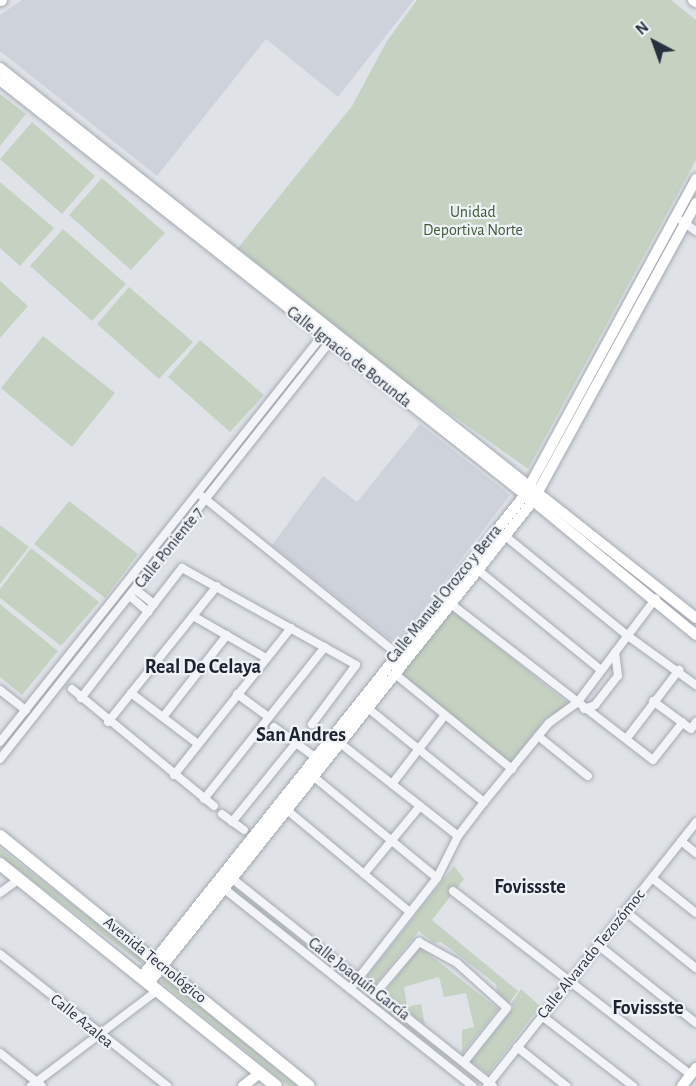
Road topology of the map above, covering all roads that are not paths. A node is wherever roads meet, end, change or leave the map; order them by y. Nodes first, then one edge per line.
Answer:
1 (0, 68) edge
2 (0, 80) edge
3 (696, 179) edge
4 (696, 203) edge
5 (689, 225) edge
6 (329, 335) junction
7 (198, 493) junction
8 (531, 495) junction
9 (208, 501) junction
10 (505, 536) junction
11 (478, 570) junction
12 (217, 586) junction
13 (661, 592) junction
14 (133, 593) junction
15 (653, 602) junction
16 (154, 604) junction
17 (451, 604) junction
18 (148, 612) junction
19 (193, 616) junction
20 (696, 618) edge
21 (291, 628) junction
22 (227, 635) junction
23 (696, 635) edge
24 (628, 636) junction
25 (325, 647) junction
26 (615, 652) junction
27 (401, 657) junction
28 (266, 658) junction
29 (601, 670) junction
30 (679, 670) junction
31 (395, 674) junction
32 (696, 685) edge
33 (72, 689) dead end
34 (0, 690) edge
35 (131, 693) junction
36 (237, 694) junction
37 (81, 698) junction
38 (653, 701) junction
39 (580, 706) junction
40 (369, 709) junction
41 (26, 710) junction
42 (445, 715) junction
43 (163, 717) junction
44 (269, 717) junction
45 (108, 722) junction
46 (683, 722) junction
47 (312, 724) dead end
48 (693, 725) edge
49 (274, 727) dead end
50 (538, 736) junction
51 (627, 738) junction
52 (0, 742) edge
53 (296, 743) junction
54 (340, 743) junction
55 (198, 744) junction
56 (419, 749) junction
57 (315, 757) junction
58 (0, 759) edge
59 (512, 769) junction
60 (174, 775) junction
61 (588, 776) dead end
62 (314, 777) junction
63 (392, 784) junction
64 (204, 799) junction
65 (484, 802) junction
66 (214, 806) dead end
67 (420, 806) junction
68 (287, 810) junction
69 (222, 814) dead end
70 (232, 822) junction
71 (696, 822) edge
72 (244, 830) dead end
73 (0, 836) edge
74 (458, 836) junction
75 (392, 841) junction
76 (681, 841) junction
77 (696, 854) edge
78 (0, 864) edge
79 (364, 874) junction
80 (229, 876) junction
81 (437, 878) junction
82 (652, 878) junction
83 (19, 879) junction
84 (221, 886) junction
85 (453, 891) dead end
86 (0, 893) edge
87 (625, 911) junction
88 (410, 912) junction
89 (696, 913) edge
90 (598, 945) junction
91 (0, 954) edge
92 (159, 963) junction
93 (696, 968) edge
94 (358, 978) junction
95 (571, 980) junction
96 (149, 983) junction
97 (350, 989) junction
98 (375, 992) junction
99 (368, 1003) junction
100 (542, 1016) junction
101 (696, 1023) edge
102 (99, 1035) junction
103 (517, 1047) junction
104 (0, 1053) edge
105 (464, 1062) junction
106 (693, 1071) edge
107 (261, 1073) junction
108 (37, 1085) edge
109 (490, 1085) edge
110 (167, 1086) edge
111 (243, 1086) edge
112 (276, 1086) edge
113 (309, 1086) edge
114 (472, 1086) edge
115 (566, 1086) edge
116 (633, 1086) edge
117 (682, 1086) edge

1 - 6 street, Calle Ignacio de Borunda
2 - 6 street, Calle Ignacio de Borunda
3 - 5 street, Calle Manuel Orozco y Berra
4 - 5 street, Calle Manuel Orozco y Berra
5 - 8 street, Calle Manuel Orozco y Berra
6 - 7 street, Calle Poniente 7
6 - 8 street, Calle Ignacio de Borunda
6 - 9 street, Calle Poniente 7
7 - 9 street
7 - 41 street, Calle Poniente 7
8 - 10 street, Calle Manuel Orozco y Berra
8 - 13 street, Calle Ignacio de Borunda
8 - 15 street, Calle Ignacio de Borunda
8 - 27 street, Calle Manuel Orozco y Berra
9 - 14 street, Calle Poniente 7
9 - 27 street
10 - 11 street, Calle Manuel Orozco y Berra
10 - 24 street
11 - 17 street, Calle Manuel Orozco y Berra
11 - 29 street
12 - 16 street
12 - 19 street
12 - 21 street
13 - 15 street
13 - 20 street, Calle Ignacio de Borunda
14 - 16 street
14 - 18 street
14 - 58 street, Calle Poniente 7
15 - 23 street, Calle Ignacio de Borunda
15 - 24 street
16 - 18 street
17 - 27 street, Calle Manuel Orozco y Berra
17 - 39 street
18 - 37 street
19 - 22 street
19 - 35 street
21 - 25 street
21 - 28 street
22 - 28 street
22 - 43 street
24 - 26 street
24 - 30 street
25 - 44 street
25 - 47 street
26 - 29 street
26 - 39 street
27 - 31 street, Calle Manuel Orozco y Berra
27 - 57 street, Calle Manuel Orozco y Berra
28 - 36 street
29 - 39 street
30 - 32 street
30 - 38 street
31 - 40 street, Calle Manuel Orozco y Berra
31 - 42 street
33 - 37 street
34 - 41 street
35 - 43 street
35 - 45 street
36 - 44 street
36 - 55 street
37 - 45 street
38 - 46 street
38 - 51 street
39 - 50 street
39 - 51 street
40 - 54 street, Calle Manuel Orozco y Berra
40 - 56 street
41 - 52 street, Calle Poniente 7
42 - 56 street
42 - 59 street
43 - 55 street
44 - 64 street
45 - 60 street
46 - 48 street
46 - 51 street
49 - 53 street
50 - 59 street
50 - 61 street
53 - 57 street
53 - 70 street
54 - 62 street, Calle Manuel Orozco y Berra
54 - 63 street
55 - 60 street
56 - 63 street
56 - 65 street
57 - 80 street, Calle Manuel Orozco y Berra
59 - 65 street
60 - 64 street
62 - 68 street, Calle Manuel Orozco y Berra
62 - 75 street
63 - 67 street
64 - 66 street
65 - 74 street
67 - 74 street
67 - 75 street
68 - 79 street
68 - 80 street, Calle Manuel Orozco y Berra
69 - 70 street
70 - 72 street
71 - 76 street, Calle Alvarado Tezozómoc
73 - 92 main road, Avenida Tecnológico
74 - 81 street
75 - 79 street
75 - 81 street
76 - 77 street
76 - 82 street, Calle Alvarado Tezozómoc
78 - 83 main road, Avenida Tecnológico
79 - 88 street
80 - 84 street, Calle Manuel Orozco y Berra
80 - 94 street, Calle Joaquín García
81 - 88 street
82 - 87 street, Calle Alvarado Tezozómoc
82 - 89 street
83 - 86 street
83 - 96 main road, Avenida Tecnológico
84 - 92 street, Calle Manuel Orozco y Berra
84 - 97 street, Calle Joaquín García
85 - 95 street
87 - 90 street, Calle Alvarado Tezozómoc
87 - 93 street
88 - 94 street
90 - 95 street, Calle Alvarado Tezozómoc
90 - 101 street
91 - 102 street, Calle Azalea
92 - 96 street, Calle Manuel Orozco y Berra
92 - 113 main road, Avenida Tecnológico
94 - 97 street
94 - 98 street, Calle Joaquín García
95 - 100 street, Calle Alvarado Tezozómoc
95 - 106 street
96 - 102 street
96 - 107 main road, Avenida Tecnológico
97 - 99 street, Calle Joaquín García
98 - 99 street
98 - 105 street, Calle Joaquín García
98 - 105 street
99 - 114 street, Calle Joaquín García
100 - 103 street, Calle Alvarado Tezozómoc
100 - 116 street
102 - 108 street
102 - 110 street, Calle Azalea
103 - 109 street, Calle Alvarado Tezozómoc
103 - 115 street
104 - 108 street
105 - 109 street, Calle Joaquín García
106 - 117 street
107 - 111 street
107 - 112 main road, Avenida Tecnológico

